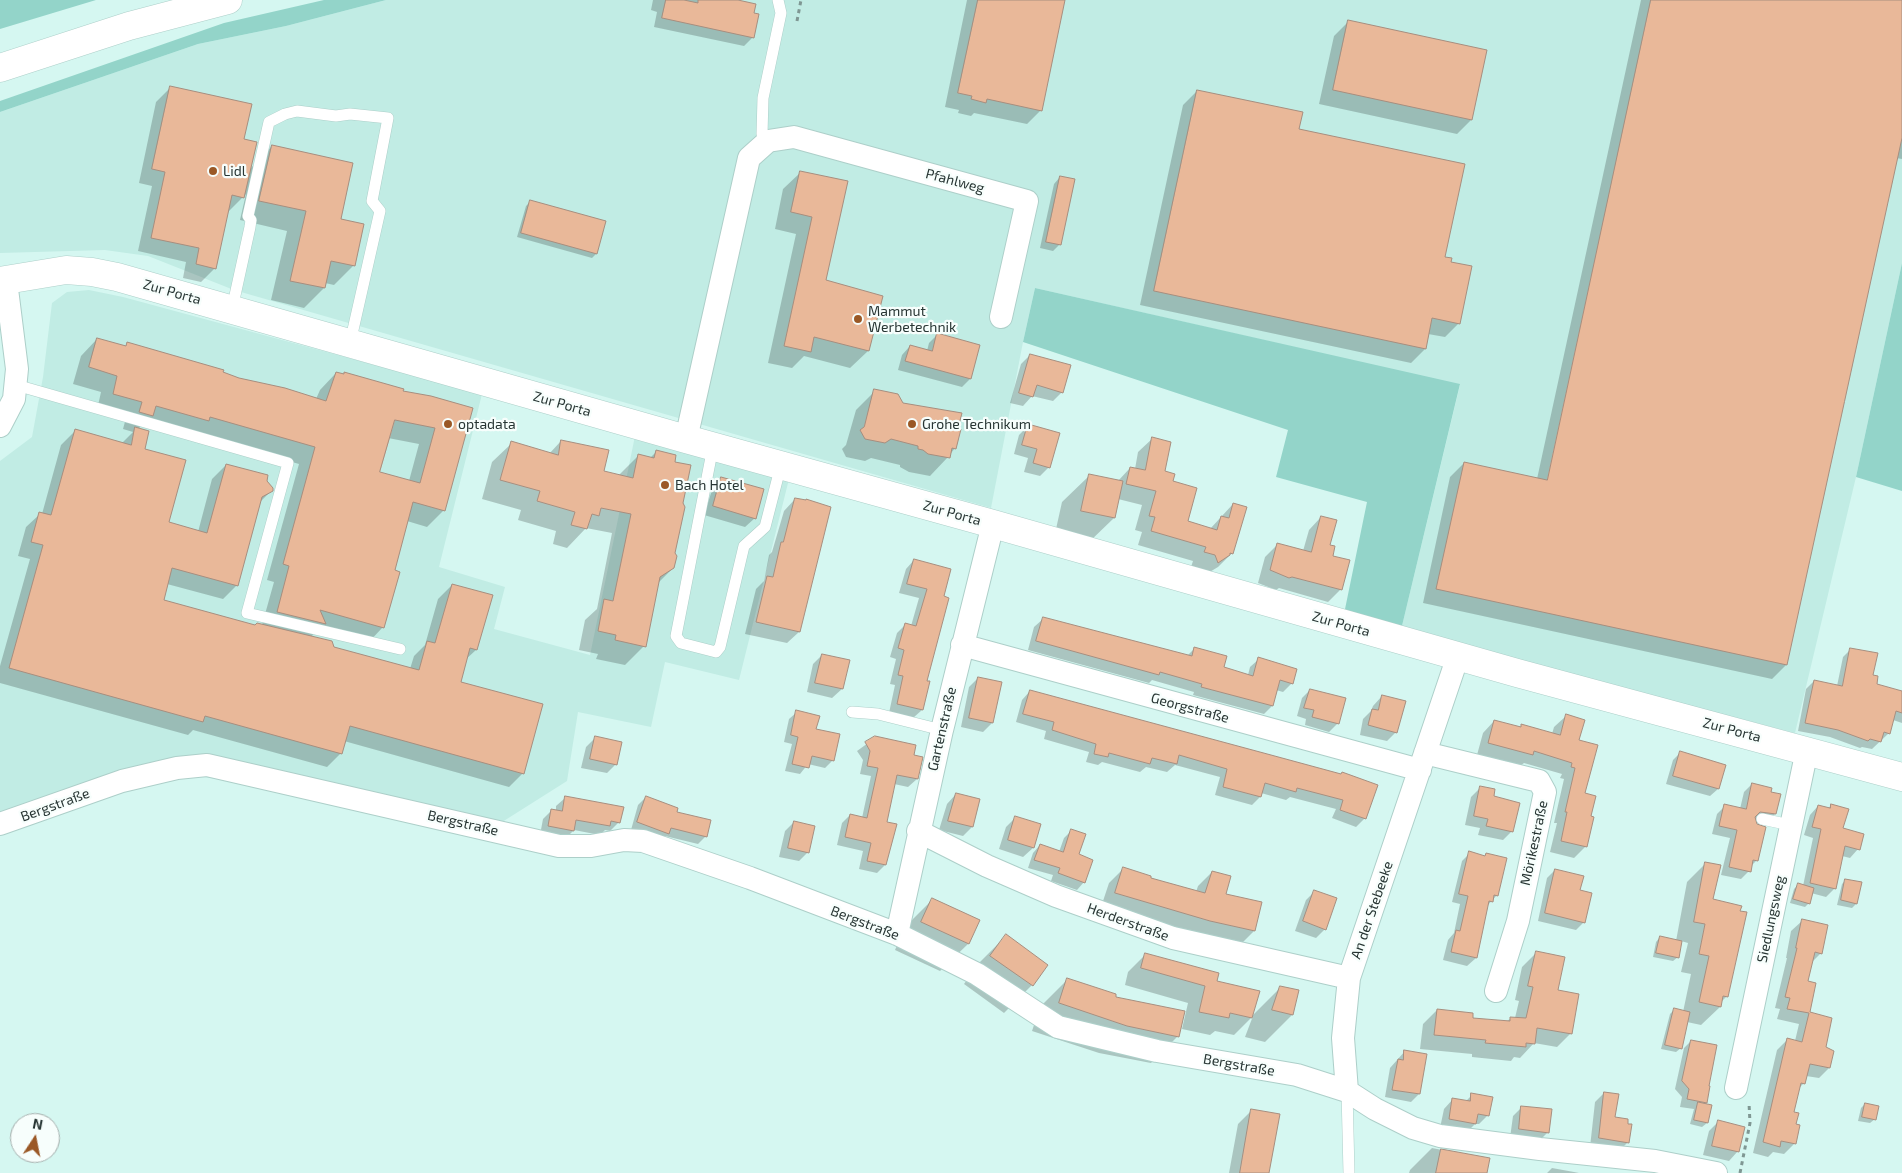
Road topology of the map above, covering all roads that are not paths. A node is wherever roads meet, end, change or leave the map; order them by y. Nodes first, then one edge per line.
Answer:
1 (228, 0) edge
2 (778, 0) edge
3 (0, 68) edge
4 (768, 141) junction
5 (3, 281) edge
6 (232, 309) junction
7 (1001, 318) dead end
8 (350, 343) junction
9 (16, 385) junction
10 (0, 426) edge
11 (686, 439) junction
12 (713, 447) junction
13 (781, 465) junction
14 (992, 524) junction
15 (962, 646) junction
16 (400, 649) dead end
17 (1458, 656) junction
18 (852, 712) dead end
19 (942, 730) junction
20 (1807, 750) junction
21 (1423, 761) junction
22 (1902, 777) edge
23 (1762, 819) dead end
24 (0, 824) edge
25 (1790, 825) junction
26 (918, 831) junction
27 (897, 934) junction
28 (1349, 978) junction
29 (1496, 991) dead end
30 (1736, 1088) road end
31 (1347, 1091) junction
32 (1349, 1173) edge
33 (1716, 1173) edge

1 - 3 main road
2 - 4 lane
4 - 7 street, Pfahlweg
4 - 11 street
5 - 6 main road, Zur Porta
5 - 9 street
6 - 8 main road, Zur Porta
6 - 8 lane
8 - 11 main road, Zur Porta
9 - 10 street
9 - 16 lane
11 - 12 main road, Zur Porta
12 - 13 main road, Zur Porta
12 - 13 lane
13 - 14 main road, Zur Porta
14 - 15 street, Gartenstraße
14 - 17 main road, Zur Porta
15 - 19 street, Gartenstraße
15 - 21 street, Georgstraße
17 - 20 main road, Zur Porta
17 - 21 street, An der Stebeeke
18 - 19 lane
19 - 26 street, Gartenstraße
20 - 22 main road, Zur Porta
20 - 25 street, Siedlungsweg
21 - 28 street, An der Stebeeke
21 - 29 street, Mörikestraße
23 - 25 lane
24 - 27 street, Bergstraße
25 - 30 street, Siedlungsweg
26 - 27 street, Gartenstraße
26 - 28 street, Herderstraße
27 - 31 street, Bergstraße
28 - 31 street, An der Stebeeke
31 - 32 lane, An der Stebeeke
31 - 33 street, Bergstraße

